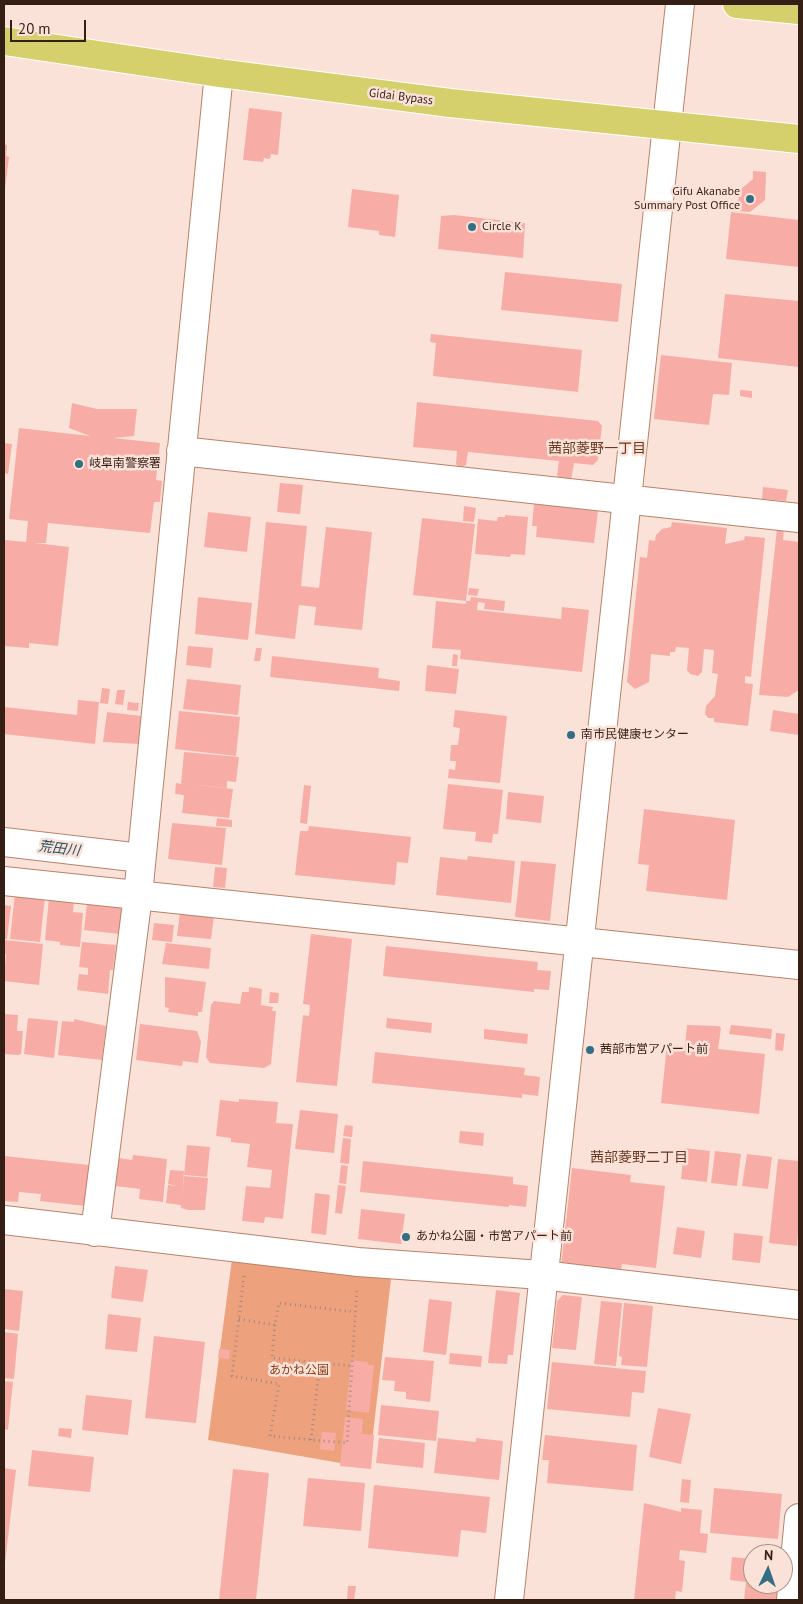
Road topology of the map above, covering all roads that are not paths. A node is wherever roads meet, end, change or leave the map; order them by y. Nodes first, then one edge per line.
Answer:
1 (680, 4) edge
2 (737, 4) edge
3 (799, 10) edge
4 (4, 42) edge
5 (219, 73) junction
6 (667, 126) junction
7 (799, 139) edge
8 (181, 451) junction
9 (627, 500) junction
10 (799, 518) edge
11 (4, 842) edge
12 (141, 858) junction
13 (4, 881) edge
14 (138, 895) junction
15 (578, 942) junction
16 (799, 964) edge
17 (4, 1220) edge
18 (95, 1232) junction
19 (542, 1275) junction
20 (799, 1305) edge
21 (798, 1536) edge
22 (509, 1600) edge
23 (791, 1600) edge

1 - 6 street
2 - 3 highway
4 - 5 highway, Gidai Bypass
5 - 6 highway, Gidai Bypass
5 - 8 street
6 - 7 highway, Gidai Bypass
6 - 9 street
8 - 9 street
8 - 12 street
9 - 10 street
9 - 15 street
11 - 12 street
12 - 14 street
13 - 14 street
14 - 15 street
14 - 18 street
15 - 16 street
15 - 19 street
17 - 18 street
18 - 19 street
19 - 20 street
19 - 22 street
21 - 23 street

